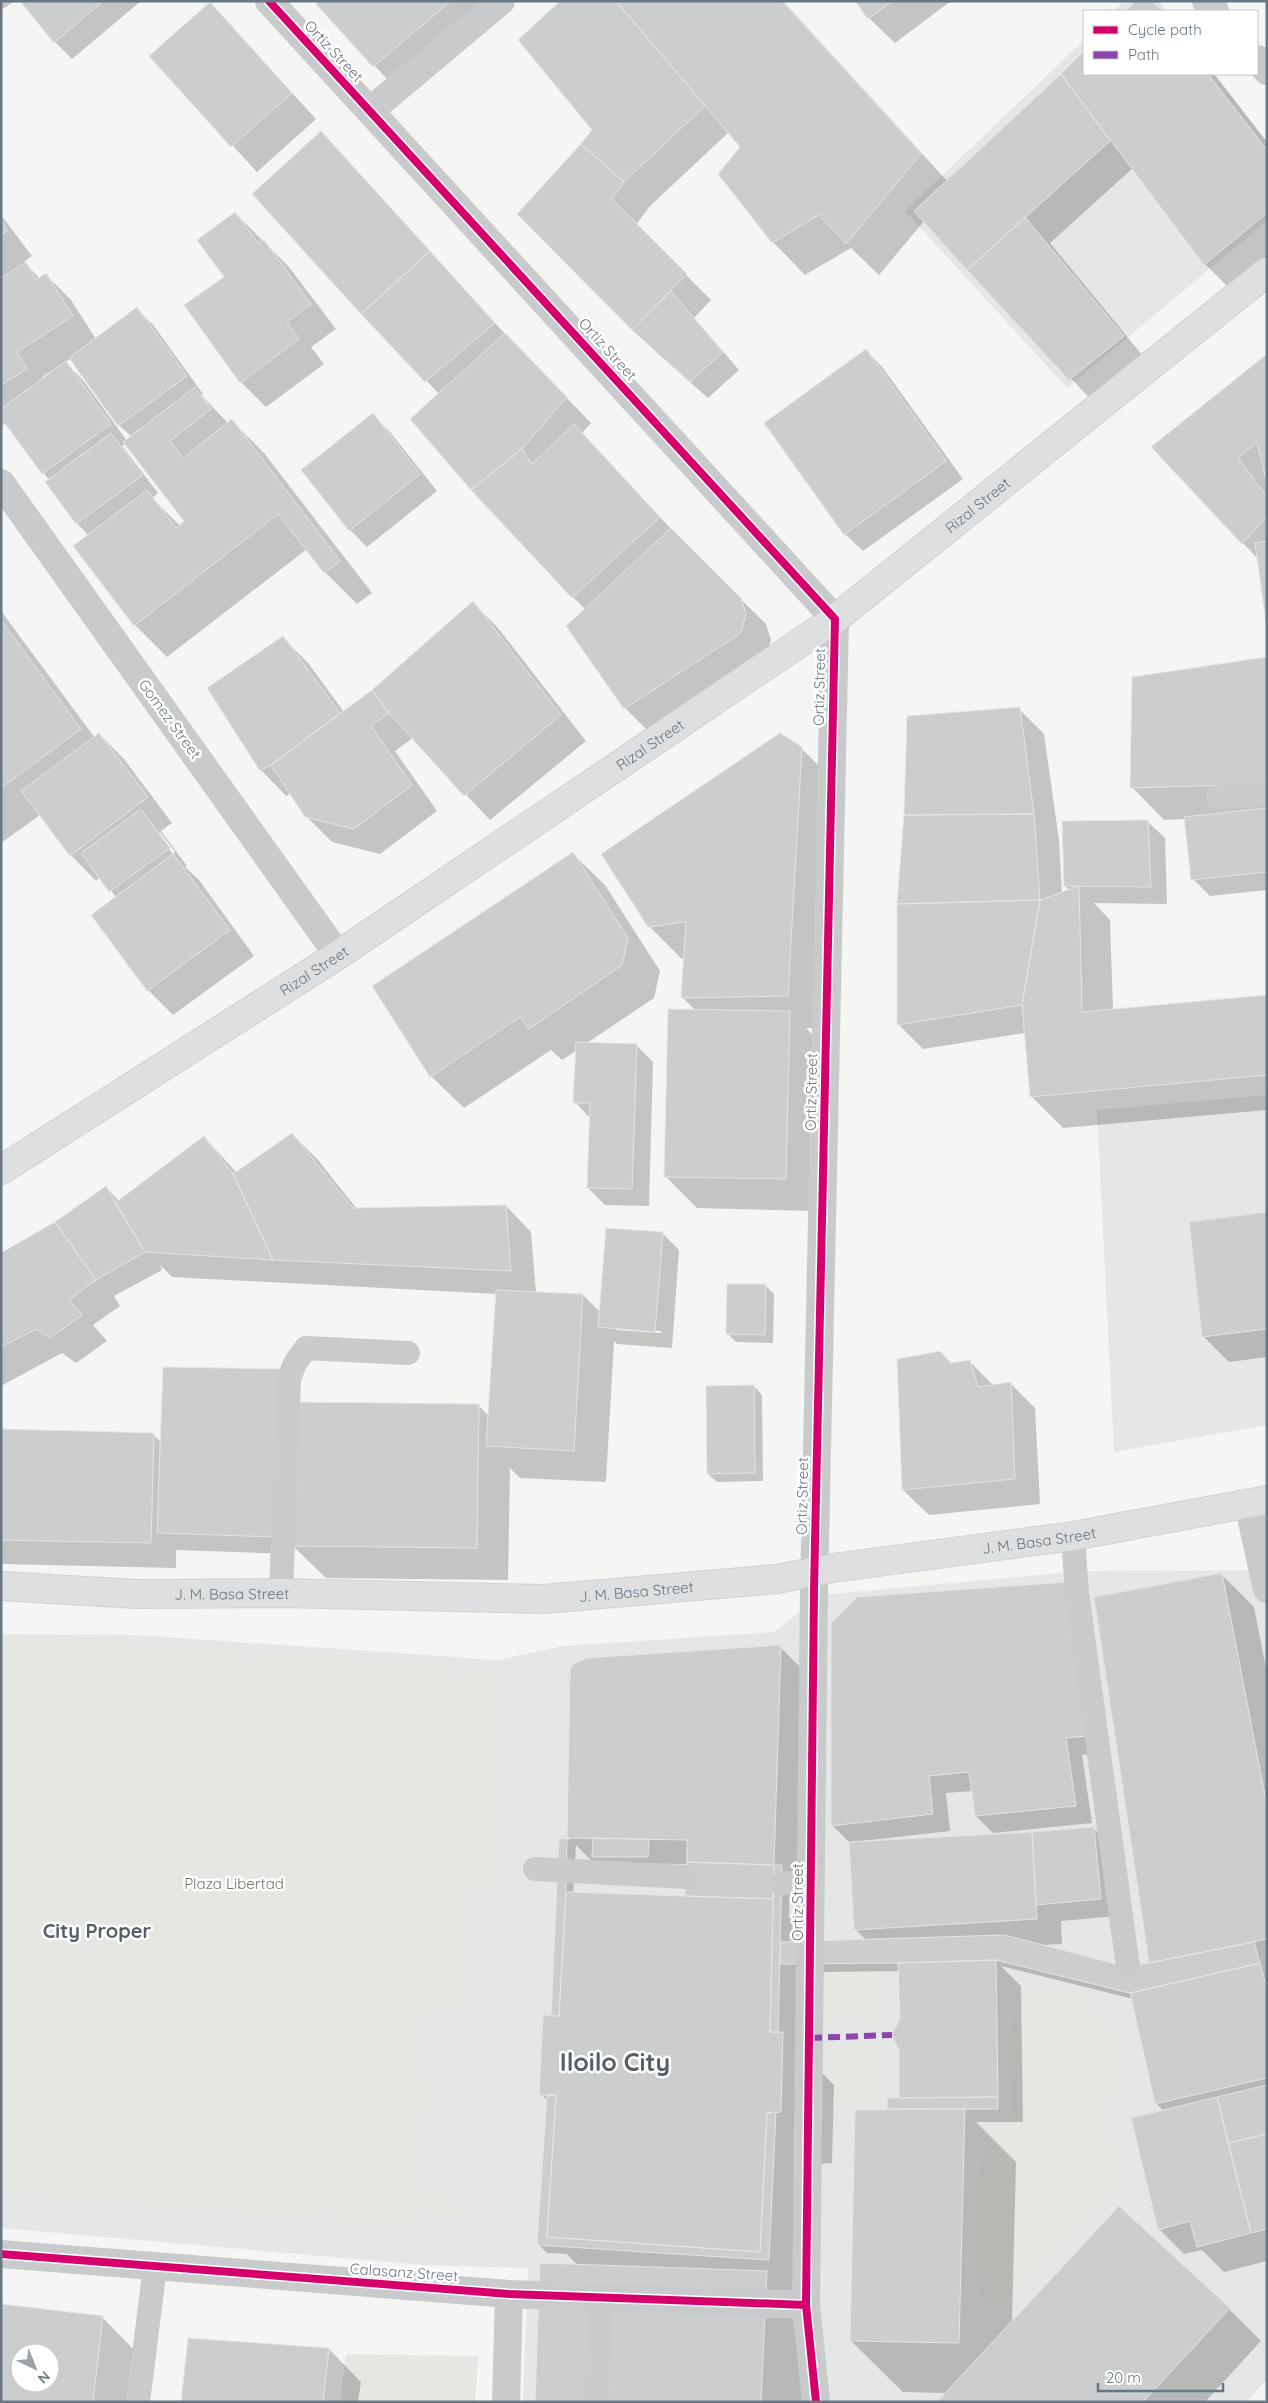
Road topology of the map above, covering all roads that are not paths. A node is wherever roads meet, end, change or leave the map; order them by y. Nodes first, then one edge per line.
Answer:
1 (269, 1) edge
2 (501, 1) edge
3 (1258, 60) edge
4 (1267, 71) edge
5 (371, 110) junction
6 (1267, 272) edge
7 (1, 483) edge
8 (835, 619) junction
9 (1267, 794) edge
10 (1218, 797) dead end
11 (338, 955) junction
12 (1, 1170) edge
13 (408, 1353) dead end
14 (1257, 1502) edge
15 (1073, 1536) junction
16 (814, 1572) junction
17 (1, 1586) edge
18 (1267, 1589) edge
19 (281, 1593) junction
20 (535, 1869) dead end
21 (686, 1877) dead end
22 (782, 1883) dead end
23 (811, 1884) junction
24 (1128, 1967) dead end
25 (1, 2254) edge
26 (155, 2267) junction
27 (509, 2294) junction
28 (602, 2296) junction
29 (806, 2305) junction
30 (138, 2402) edge
31 (506, 2402) edge
32 (596, 2402) edge
33 (816, 2402) edge

1 - 5 street, Ortiz Street
2 - 5 street
3 - 4 street
5 - 8 street, Ortiz Street
6 - 8 main road, Rizal Street
7 - 11 street, Gomez Street
8 - 11 main road, Rizal Street
8 - 16 street, Ortiz Street
9 - 10 lane
11 - 12 main road, Rizal Street
13 - 19 lane
14 - 15 main road, J. M. Basa Street
14 - 18 street
15 - 16 main road, J. M. Basa Street
15 - 24 lane
16 - 19 main road, J. M. Basa Street
16 - 23 street, Ortiz Street
17 - 19 main road, J. M. Basa Street
20 - 21 lane
22 - 23 lane
23 - 29 street, Ortiz Street
25 - 26 street, Calasanz Street
26 - 27 street, Calasanz Street
26 - 30 lane
27 - 28 street, Calasanz Street
27 - 31 street
28 - 29 street, Calasanz Street
28 - 32 lane
29 - 33 street, Ortiz Street

